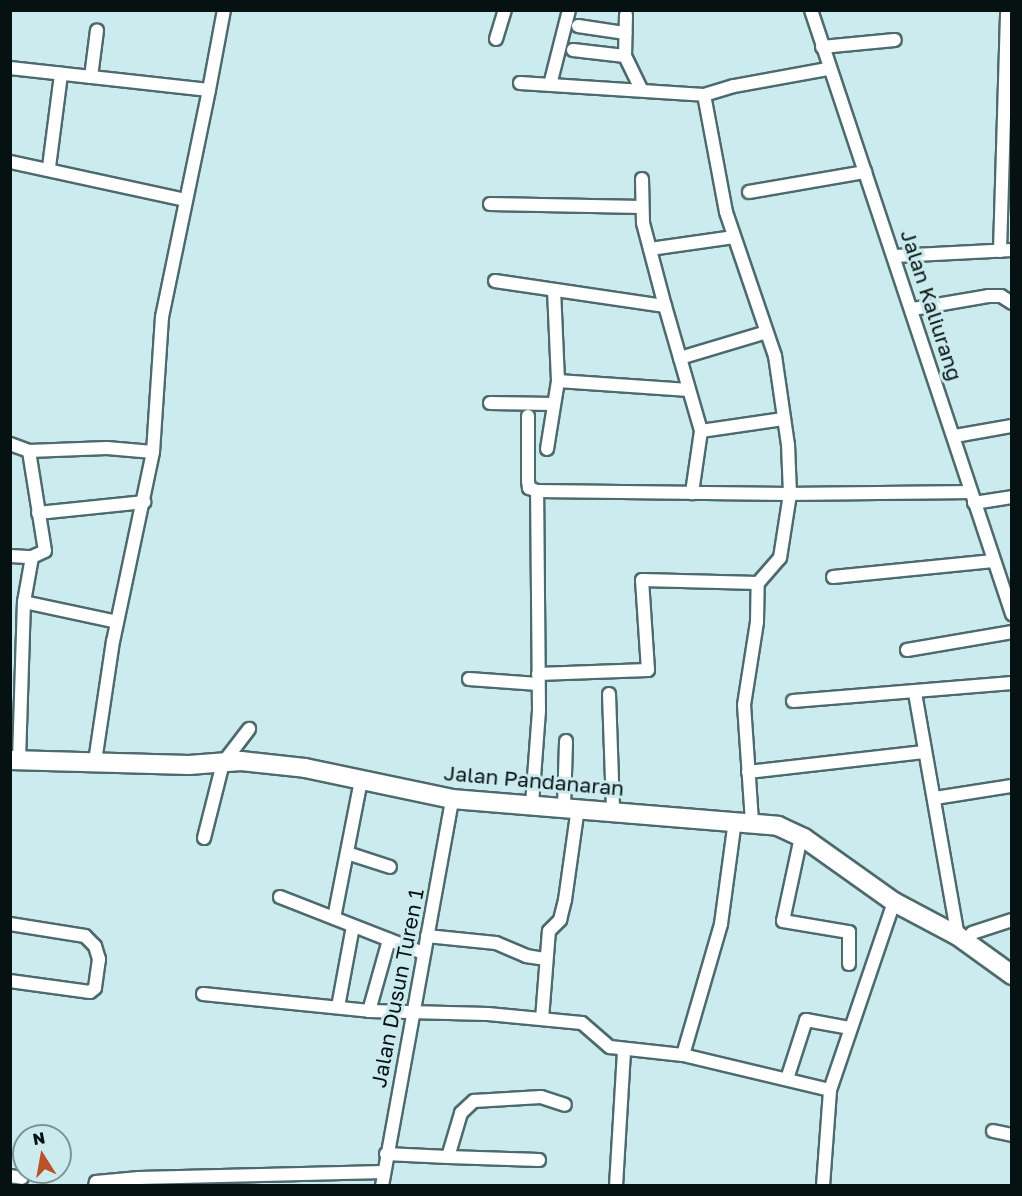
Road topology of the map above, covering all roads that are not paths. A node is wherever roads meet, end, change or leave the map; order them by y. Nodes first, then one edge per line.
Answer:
1 (224, 10) edge
2 (505, 10) edge
3 (569, 10) edge
4 (811, 10) edge
5 (1007, 10) edge
6 (626, 15) dead end
7 (578, 26) dead end
8 (97, 30) dead end
9 (625, 33) junction
10 (496, 39) dead end
11 (896, 40) dead end
12 (822, 47) junction
13 (573, 50) dead end
14 (625, 56) junction
15 (10, 68) edge
16 (828, 69) junction
17 (61, 74) junction
18 (91, 77) junction
19 (520, 83) dead end
20 (550, 86) junction
21 (641, 89) junction
22 (209, 90) junction
23 (704, 95) junction
24 (10, 162) edge
25 (49, 167) junction
26 (865, 172) junction
27 (642, 179) dead end
28 (749, 192) dead end
29 (186, 200) junction
30 (490, 204) dead end
31 (642, 207) junction
32 (734, 237) junction
33 (650, 249) junction
34 (1006, 251) edge
35 (895, 256) junction
36 (495, 281) dead end
37 (554, 290) junction
38 (1011, 303) edge
39 (665, 306) junction
40 (913, 309) junction
41 (764, 333) junction
42 (680, 358) junction
43 (558, 381) junction
44 (689, 390) junction
45 (490, 403) dead end
46 (554, 404) junction
47 (528, 416) dead end
48 (783, 419) junction
49 (1011, 426) edge
50 (701, 431) junction
51 (955, 436) junction
52 (10, 444) edge
53 (547, 449) dead end
54 (29, 451) junction
55 (153, 452) junction
56 (537, 492) junction
57 (692, 493) junction
58 (790, 494) junction
59 (971, 497) junction
60 (1011, 497) edge
61 (144, 502) junction
62 (38, 513) junction
63 (10, 556) edge
64 (32, 557) junction
65 (993, 561) junction
66 (833, 577) dead end
67 (758, 583) junction
68 (24, 602) junction
69 (1011, 614) edge
70 (117, 622) junction
71 (1011, 632) edge
72 (907, 650) dead end
73 (538, 679) junction
74 (469, 680) dead end
75 (1011, 682) edge
76 (915, 693) junction
77 (609, 694) dead end
78 (793, 701) dead end
79 (249, 729) dead end
80 (566, 741) dead end
81 (924, 752) junction
82 (15, 760) edge
83 (95, 762) junction
84 (223, 763) junction
85 (748, 772) junction
86 (361, 780) junction
87 (1011, 786) edge
88 (935, 798) junction
89 (452, 799) junction
90 (532, 804) junction
91 (571, 807) junction
92 (613, 810) junction
93 (743, 821) junction
94 (801, 837) junction
95 (204, 838) dead end
96 (347, 853) junction
97 (390, 867) dead end
98 (280, 897) dead end
99 (894, 902) junction
100 (334, 918) junction
101 (1011, 920) edge
102 (10, 924) edge
103 (353, 926) junction
104 (965, 935) junction
105 (427, 936) junction
106 (389, 940) junction
107 (423, 953) junction
108 (546, 959) junction
109 (849, 964) dead end
110 (1011, 975) edge
111 (10, 981) edge
112 (204, 994) dead end
113 (338, 1007) junction
114 (369, 1011) junction
115 (414, 1011) junction
116 (542, 1019) junction
117 (850, 1028) junction
118 (624, 1050) junction
119 (683, 1055) junction
120 (787, 1079) junction
121 (830, 1090) junction
122 (566, 1105) dead end
123 (993, 1131) dead end
124 (1011, 1135) edge
125 (386, 1154) junction
126 (448, 1157) junction
127 (539, 1160) dead end
128 (384, 1172) junction
129 (228, 1181) edge
130 (95, 1185) edge
131 (382, 1185) edge
132 (616, 1185) edge
133 (823, 1185) edge

1 - 22 street
2 - 10 street
3 - 20 street
4 - 12 street, Jalan Kaliurang
5 - 34 street
6 - 9 street
7 - 9 street
8 - 18 street
9 - 14 street
11 - 12 street
12 - 16 street, Jalan Kaliurang
13 - 14 street
14 - 21 street
15 - 17 street
16 - 23 street
16 - 26 street, Jalan Kaliurang
17 - 18 street
17 - 25 street
18 - 22 street
19 - 20 street
20 - 21 street
21 - 23 street
22 - 29 street
23 - 32 street
24 - 25 street
25 - 29 street
26 - 28 street
26 - 35 street, Jalan Kaliurang
27 - 31 street
29 - 55 street
30 - 31 street
31 - 33 street
32 - 33 street
32 - 41 street
33 - 39 street
34 - 35 street
35 - 40 street, Jalan Kaliurang
36 - 37 street
37 - 39 street
37 - 43 street
38 - 40 street
39 - 42 street
40 - 51 street, Jalan Kaliurang
41 - 42 street
41 - 48 street
42 - 44 street
43 - 44 street
43 - 46 street
44 - 50 street
45 - 46 street
46 - 53 street
47 - 56 street
48 - 50 street
48 - 58 street
49 - 51 street
50 - 57 street
51 - 59 street, Jalan Kaliurang
52 - 54 street
54 - 55 street
54 - 62 street
55 - 61 street
56 - 57 street
56 - 73 street
57 - 58 street
58 - 59 street
58 - 67 street
59 - 60 street
59 - 65 street, Jalan Kaliurang
61 - 62 street
61 - 70 street
62 - 64 street
63 - 64 street
64 - 68 street
65 - 66 street
65 - 69 street, Jalan Kaliurang
67 - 73 street
67 - 85 street
68 - 70 street
68 - 82 street
70 - 83 street
71 - 72 street
73 - 74 street
73 - 90 street
75 - 76 street
76 - 78 street
76 - 81 street
77 - 92 street
79 - 84 street
80 - 91 street
81 - 85 street
81 - 88 street
82 - 83 main road, Jalan Pandanaran
83 - 84 main road, Jalan Pandanaran
84 - 86 main road, Jalan Pandanaran
84 - 95 street
85 - 93 street
86 - 89 main road, Jalan Pandanaran
86 - 96 street
87 - 88 street
88 - 104 street
89 - 90 main road, Jalan Pandanaran
89 - 105 street, Jalan Dusun Turen 1
90 - 91 main road, Jalan Pandanaran
91 - 92 main road, Jalan Pandanaran
91 - 108 street
92 - 93 main road, Jalan Pandanaran
93 - 94 main road, Jalan Pandanaran
93 - 119 street
94 - 99 main road, Jalan Pandanaran
94 - 109 street
96 - 97 street
96 - 100 street
98 - 100 street
99 - 104 main road, Jalan Pandanaran
99 - 117 street
100 - 103 street
101 - 104 street
102 - 111 street
103 - 106 street
103 - 113 street
104 - 110 main road, Jalan Pandanaran
105 - 107 street, Jalan Dusun Turen 1
105 - 108 street
106 - 107 street
106 - 114 street
107 - 115 street, Jalan Dusun Turen 1
108 - 116 street
112 - 113 street
113 - 114 street
114 - 115 street
115 - 116 street
115 - 125 street, Jalan Dusun Turen 1
116 - 118 street
117 - 120 street
117 - 121 street
118 - 119 street
118 - 132 street
119 - 120 street
120 - 121 street
121 - 133 street
122 - 126 street
123 - 124 street
125 - 126 street
125 - 128 street, Jalan Dusun Turen 1
126 - 127 street
128 - 129 street
128 - 131 street, Jalan Dusun Turen 1
129 - 130 street

